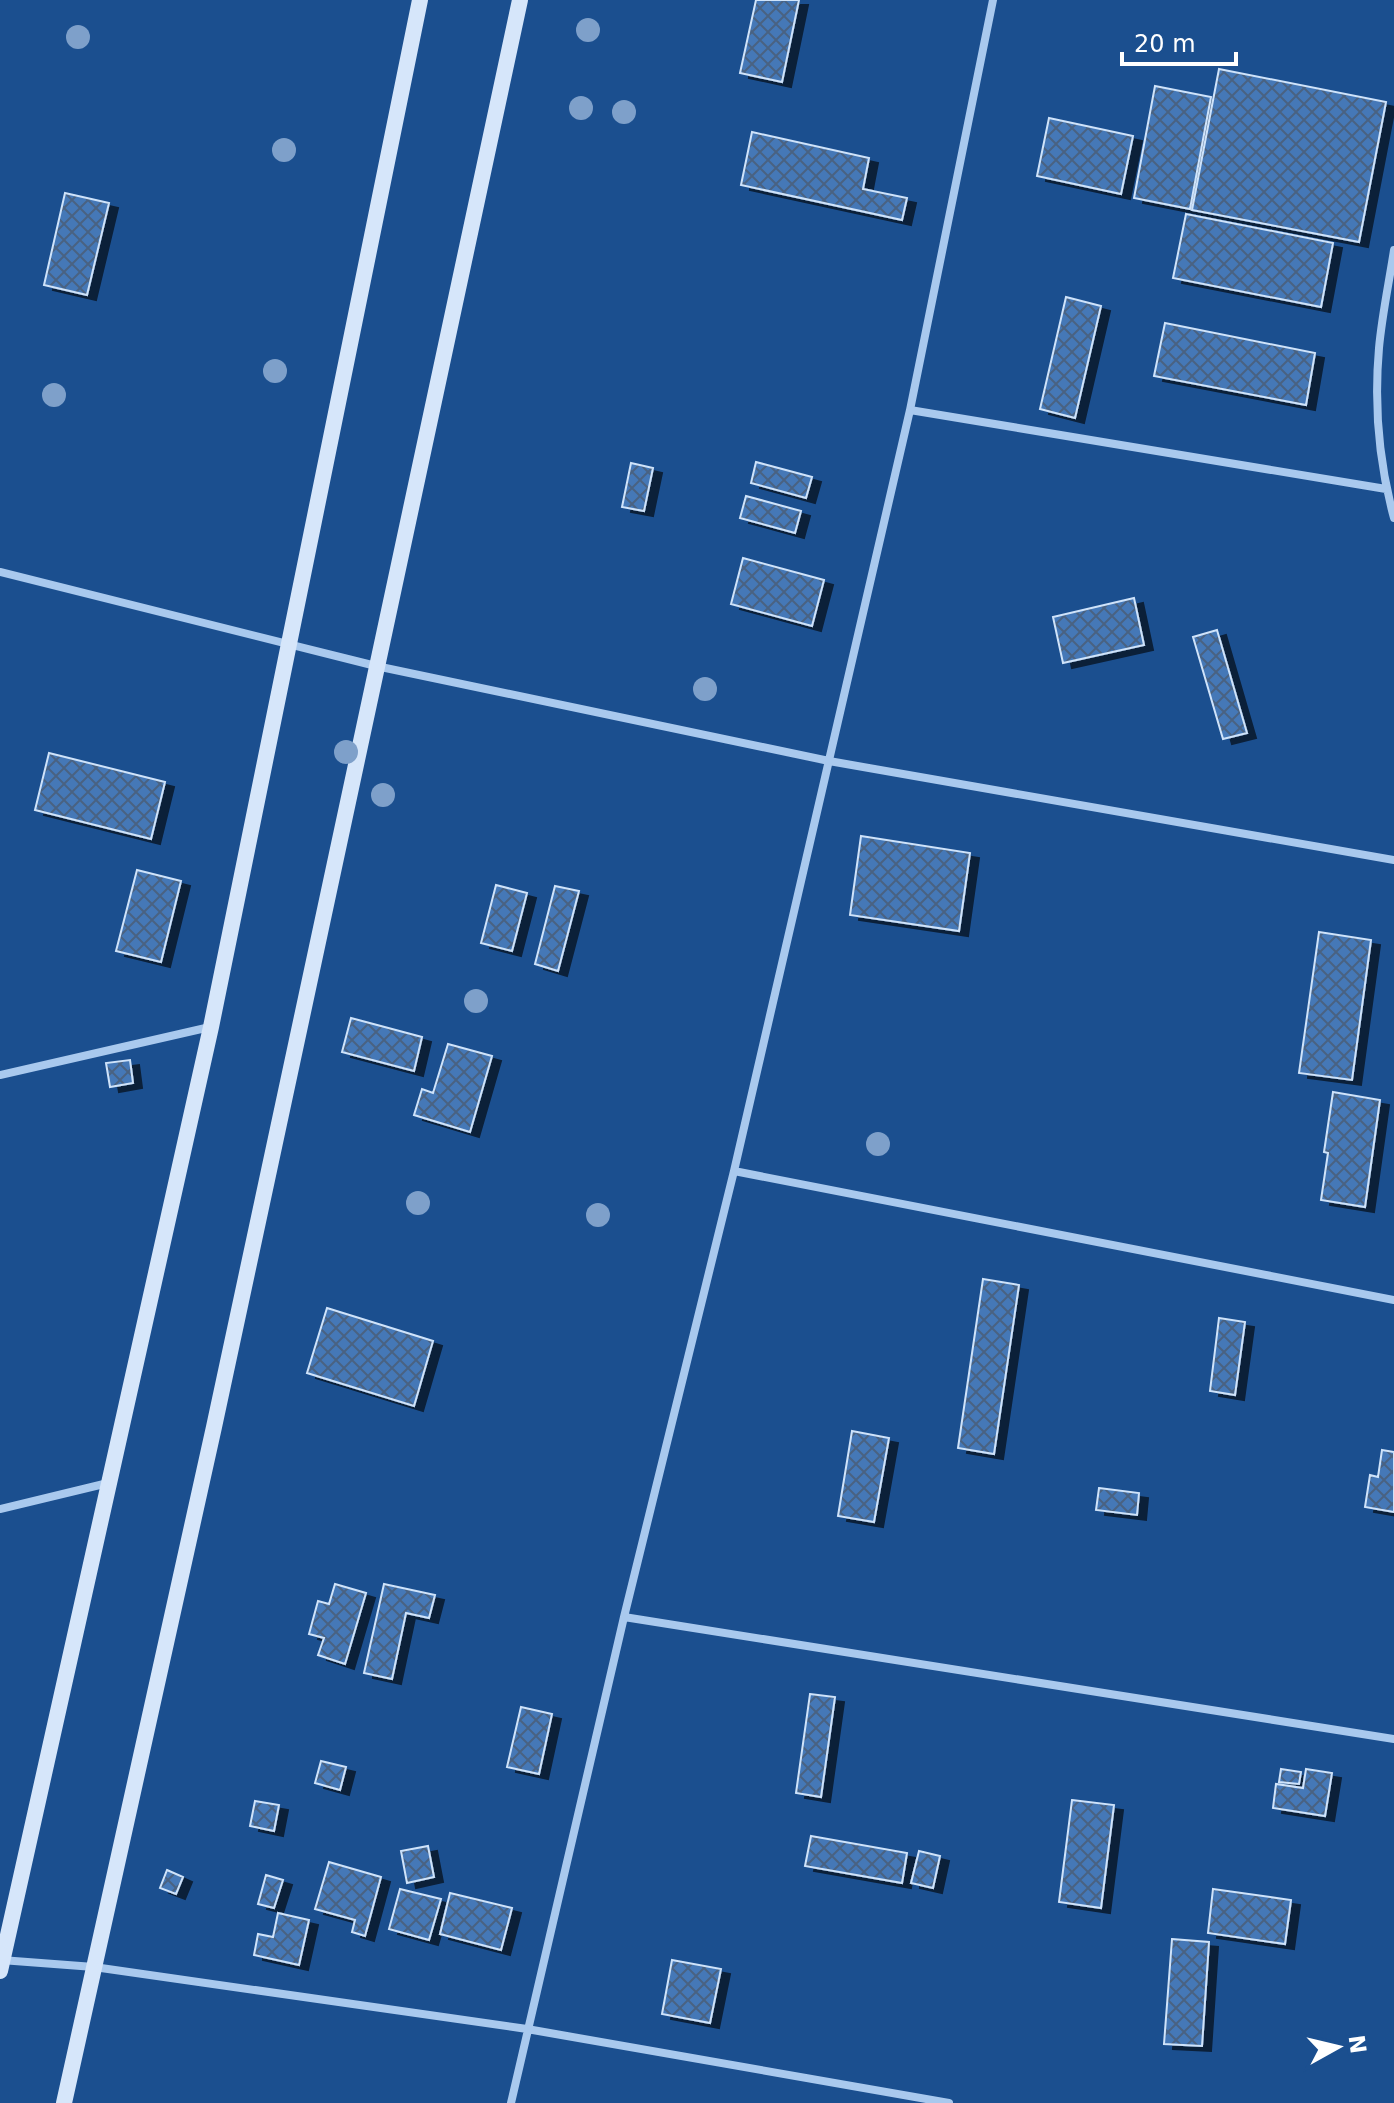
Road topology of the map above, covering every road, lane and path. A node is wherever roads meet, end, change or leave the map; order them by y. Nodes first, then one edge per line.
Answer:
1 (420, 0) edge
2 (520, 0) edge
3 (993, 0) edge
4 (1394, 250) edge
5 (910, 410) junction
6 (1386, 489) junction
7 (1394, 518) edge
8 (0, 572) edge
9 (288, 644) junction
10 (376, 666) junction
11 (829, 761) junction
12 (1394, 860) edge
13 (211, 1027) junction
14 (0, 1075) edge
15 (734, 1171) junction
16 (1394, 1300) edge
17 (109, 1483) junction
18 (0, 1509) edge
19 (624, 1617) junction
20 (1394, 1739) edge
21 (1, 1964) edge
22 (94, 1967) junction
23 (527, 2029) junction
24 (64, 2103) edge
25 (511, 2103) edge
26 (949, 2103) edge

1 - 9 main road
2 - 10 main road
3 - 5 street
4 - 6 street
5 - 6 street
5 - 11 street
6 - 7 street
8 - 9 street
9 - 10 street
9 - 13 main road
10 - 11 street
10 - 22 main road
11 - 12 street
11 - 15 street
13 - 14 street
13 - 17 main road
15 - 16 street
15 - 19 street
17 - 18 street
17 - 21 main road
19 - 20 street
19 - 23 street
21 - 22 street
22 - 23 street
22 - 24 main road
23 - 25 street
23 - 26 street

